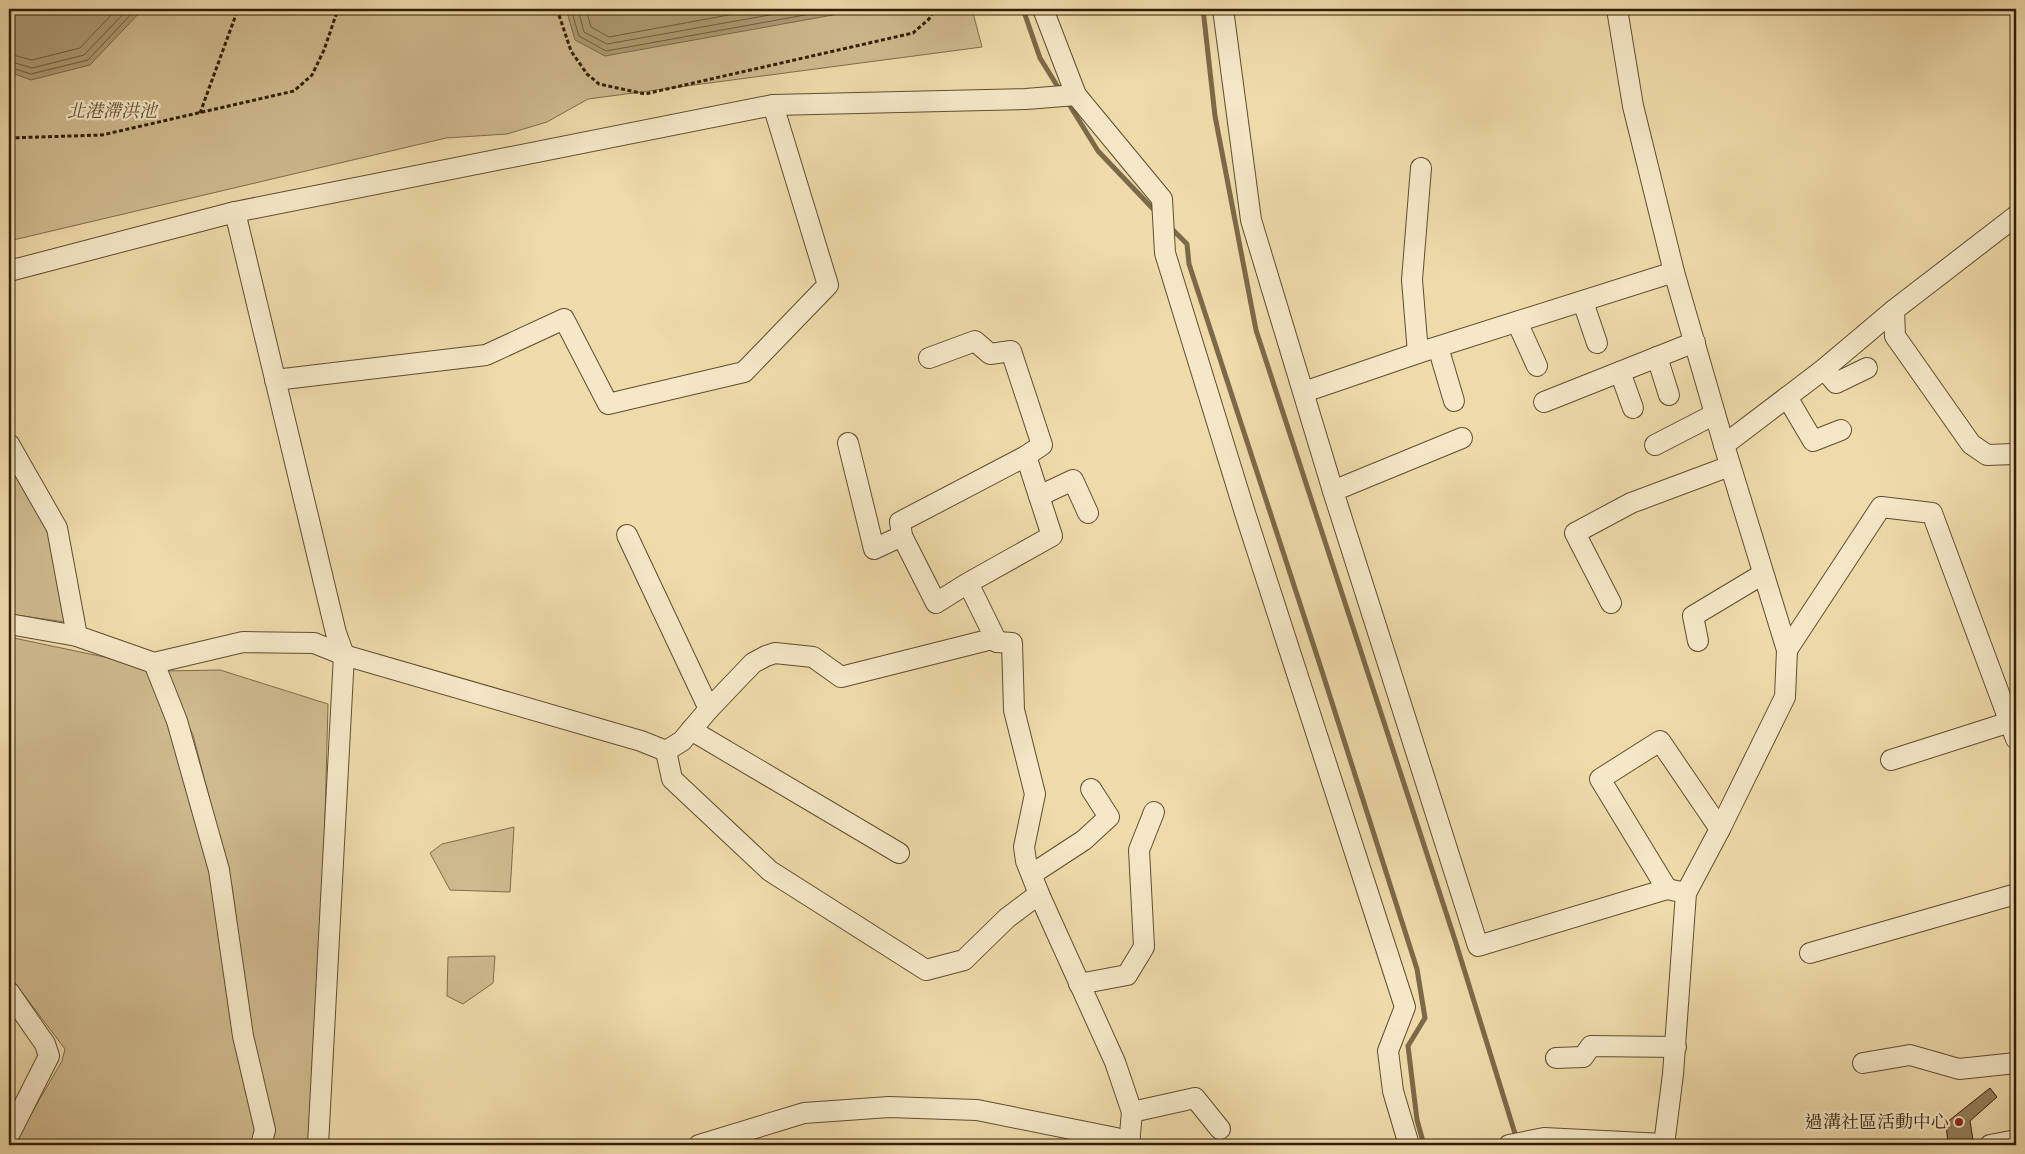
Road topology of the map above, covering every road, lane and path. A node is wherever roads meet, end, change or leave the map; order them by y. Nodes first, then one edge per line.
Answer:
1 (238, 9) edge
2 (338, 9) edge
3 (558, 9) edge
4 (935, 9) edge
5 (1043, 9) edge
6 (1223, 9) edge
7 (1617, 9) edge
8 (1076, 95) junction
9 (773, 105) junction
10 (200, 112) junction
11 (9, 138) edge
12 (1421, 168) dead end
13 (235, 212) junction
14 (2016, 216) edge
15 (9, 272) edge
16 (1674, 272) junction
17 (1583, 302) junction
18 (1894, 310) junction
19 (1517, 322) junction
20 (1695, 342) junction
21 (1597, 343) dead end
22 (1438, 347) junction
23 (1418, 353) junction
24 (929, 358) dead end
25 (1657, 358) junction
26 (1537, 366) dead end
27 (1868, 368) dead end
28 (1824, 369) junction
29 (1620, 372) junction
30 (275, 380) junction
31 (1304, 392) junction
32 (1669, 394) dead end
33 (1787, 397) junction
34 (1454, 401) dead end
35 (1544, 402) dead end
36 (1633, 408) dead end
37 (1715, 414) junction
38 (1842, 430) dead end
39 (1462, 438) dead end
40 (848, 443) dead end
41 (9, 444) edge
42 (1655, 445) dead end
43 (1724, 445) junction
44 (2014, 454) dead end
45 (1026, 456) junction
46 (1730, 466) junction
47 (1333, 491) junction
48 (1039, 496) junction
49 (1088, 513) dead end
50 (627, 535) dead end
51 (902, 536) junction
52 (1763, 574) junction
53 (968, 583) junction
54 (1611, 603) dead end
55 (9, 624) edge
56 (77, 636) junction
57 (1698, 641) dead end
58 (997, 642) junction
59 (1787, 650) junction
60 (344, 655) junction
61 (154, 663) junction
62 (709, 710) junction
63 (691, 730) junction
64 (2013, 730) edge
65 (666, 751) junction
66 (1891, 760) dead end
67 (1091, 789) dead end
68 (1154, 812) dead end
69 (1720, 829) junction
70 (899, 853) dead end
71 (1032, 874) junction
72 (1677, 891) junction
73 (1040, 894) junction
74 (2016, 894) edge
75 (1810, 953) dead end
76 (1079, 984) junction
77 (9, 992) edge
78 (1676, 1047) junction
79 (1556, 1058) dead end
80 (2016, 1063) edge
81 (1863, 1064) dead end
82 (1132, 1112) junction
83 (1220, 1129) dead end
84 (9, 1135) edge
85 (2016, 1140) edge
86 (1518, 1143) edge
87 (1129, 1144) edge
88 (261, 1145) edge
89 (318, 1145) edge
90 (699, 1145) edge
91 (1409, 1145) edge
92 (1664, 1145) edge
93 (1990, 1145) edge

1 - 10 path
2 - 10 path
3 - 4 path
5 - 8 street
6 - 31 street
7 - 16 street
8 - 9 street
8 - 91 street
9 - 13 street
9 - 30 street
10 - 11 path
12 - 23 street
13 - 15 street
13 - 30 street
14 - 18 street
16 - 17 street
16 - 20 street
17 - 19 street
17 - 21 street
18 - 28 street
18 - 44 street
19 - 22 street
19 - 26 street
20 - 25 street
20 - 37 street
22 - 23 street
22 - 34 street
23 - 31 street
24 - 45 street
25 - 29 street
25 - 32 street
27 - 28 street
28 - 33 street
29 - 35 street
29 - 36 street
30 - 60 street
31 - 47 street
33 - 38 street
33 - 43 street
37 - 42 street
37 - 43 street
39 - 47 street
40 - 51 street
41 - 56 street
43 - 46 street
45 - 48 street
45 - 51 street
46 - 52 street
46 - 54 street
47 - 72 street
48 - 49 street
48 - 53 street
50 - 62 street
51 - 53 street
52 - 57 street
52 - 59 street
53 - 58 street
55 - 56 street
56 - 61 street
58 - 62 street
58 - 71 street
59 - 64 street
59 - 69 street
60 - 61 street
60 - 65 street
60 - 89 street
61 - 88 street
62 - 63 street
63 - 65 street
63 - 70 street
64 - 66 street
65 - 73 street
67 - 71 street
68 - 76 street
69 - 72 street
69 - 72 street
71 - 73 street
72 - 78 street
73 - 76 street
74 - 75 street
76 - 82 street
77 - 84 street
78 - 79 street
78 - 92 street
80 - 81 street
82 - 83 street
82 - 87 street
85 - 93 street
86 - 92 street
87 - 90 street

